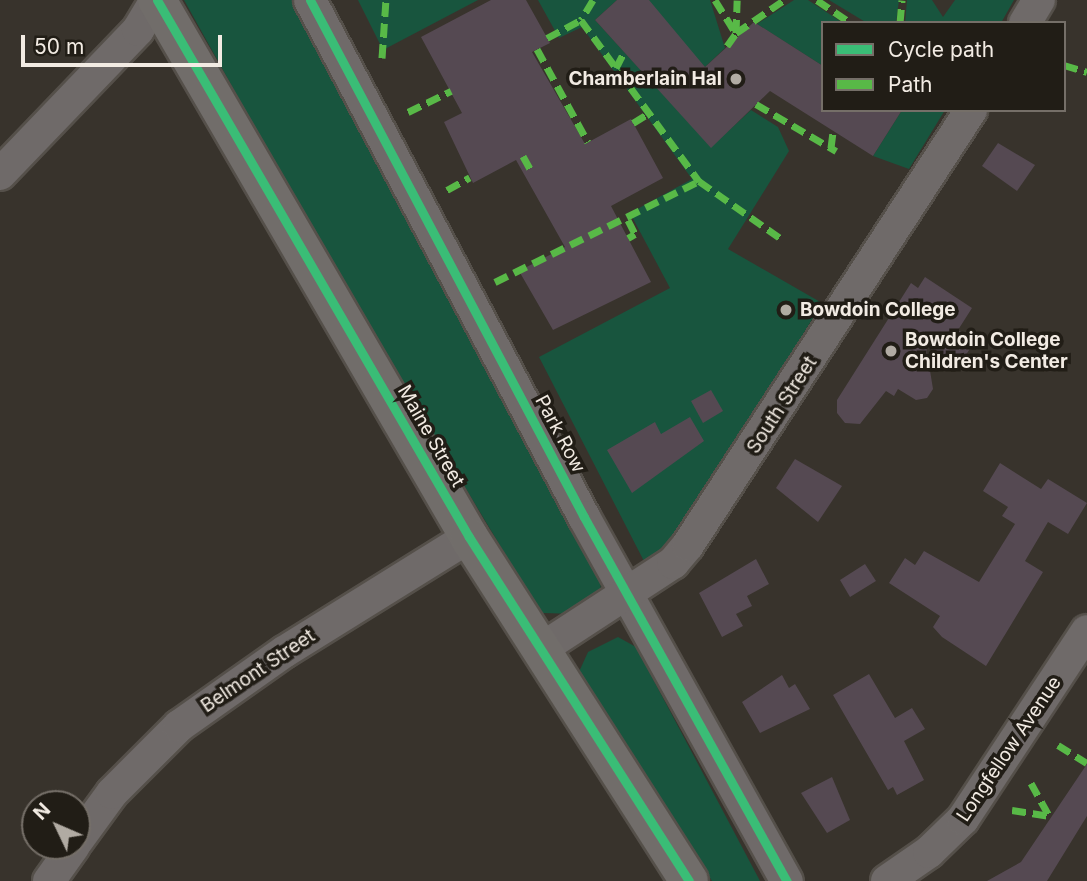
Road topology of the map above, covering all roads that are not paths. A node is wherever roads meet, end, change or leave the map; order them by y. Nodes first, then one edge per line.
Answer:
1 (156, 0) edge
2 (310, 0) edge
3 (1039, 0) edge
4 (1026, 21) edge
5 (970, 112) edge
6 (0, 174) edge
7 (469, 537) junction
8 (628, 595) junction
9 (1087, 631) edge
10 (541, 649) junction
11 (91, 822) edge
12 (64, 860) edge
13 (49, 881) edge
14 (689, 881) edge
15 (787, 881) edge
16 (887, 881) edge

1 - 6 street
1 - 7 street, Maine Street
2 - 8 street, Park Row
3 - 4 street
5 - 8 street, South Street
7 - 10 street, Maine Street
7 - 11 street, Belmont Street
8 - 10 street, South Street
8 - 15 street, Park Row
9 - 16 street, Longfellow Avenue
10 - 14 street, Maine Street
12 - 13 street

